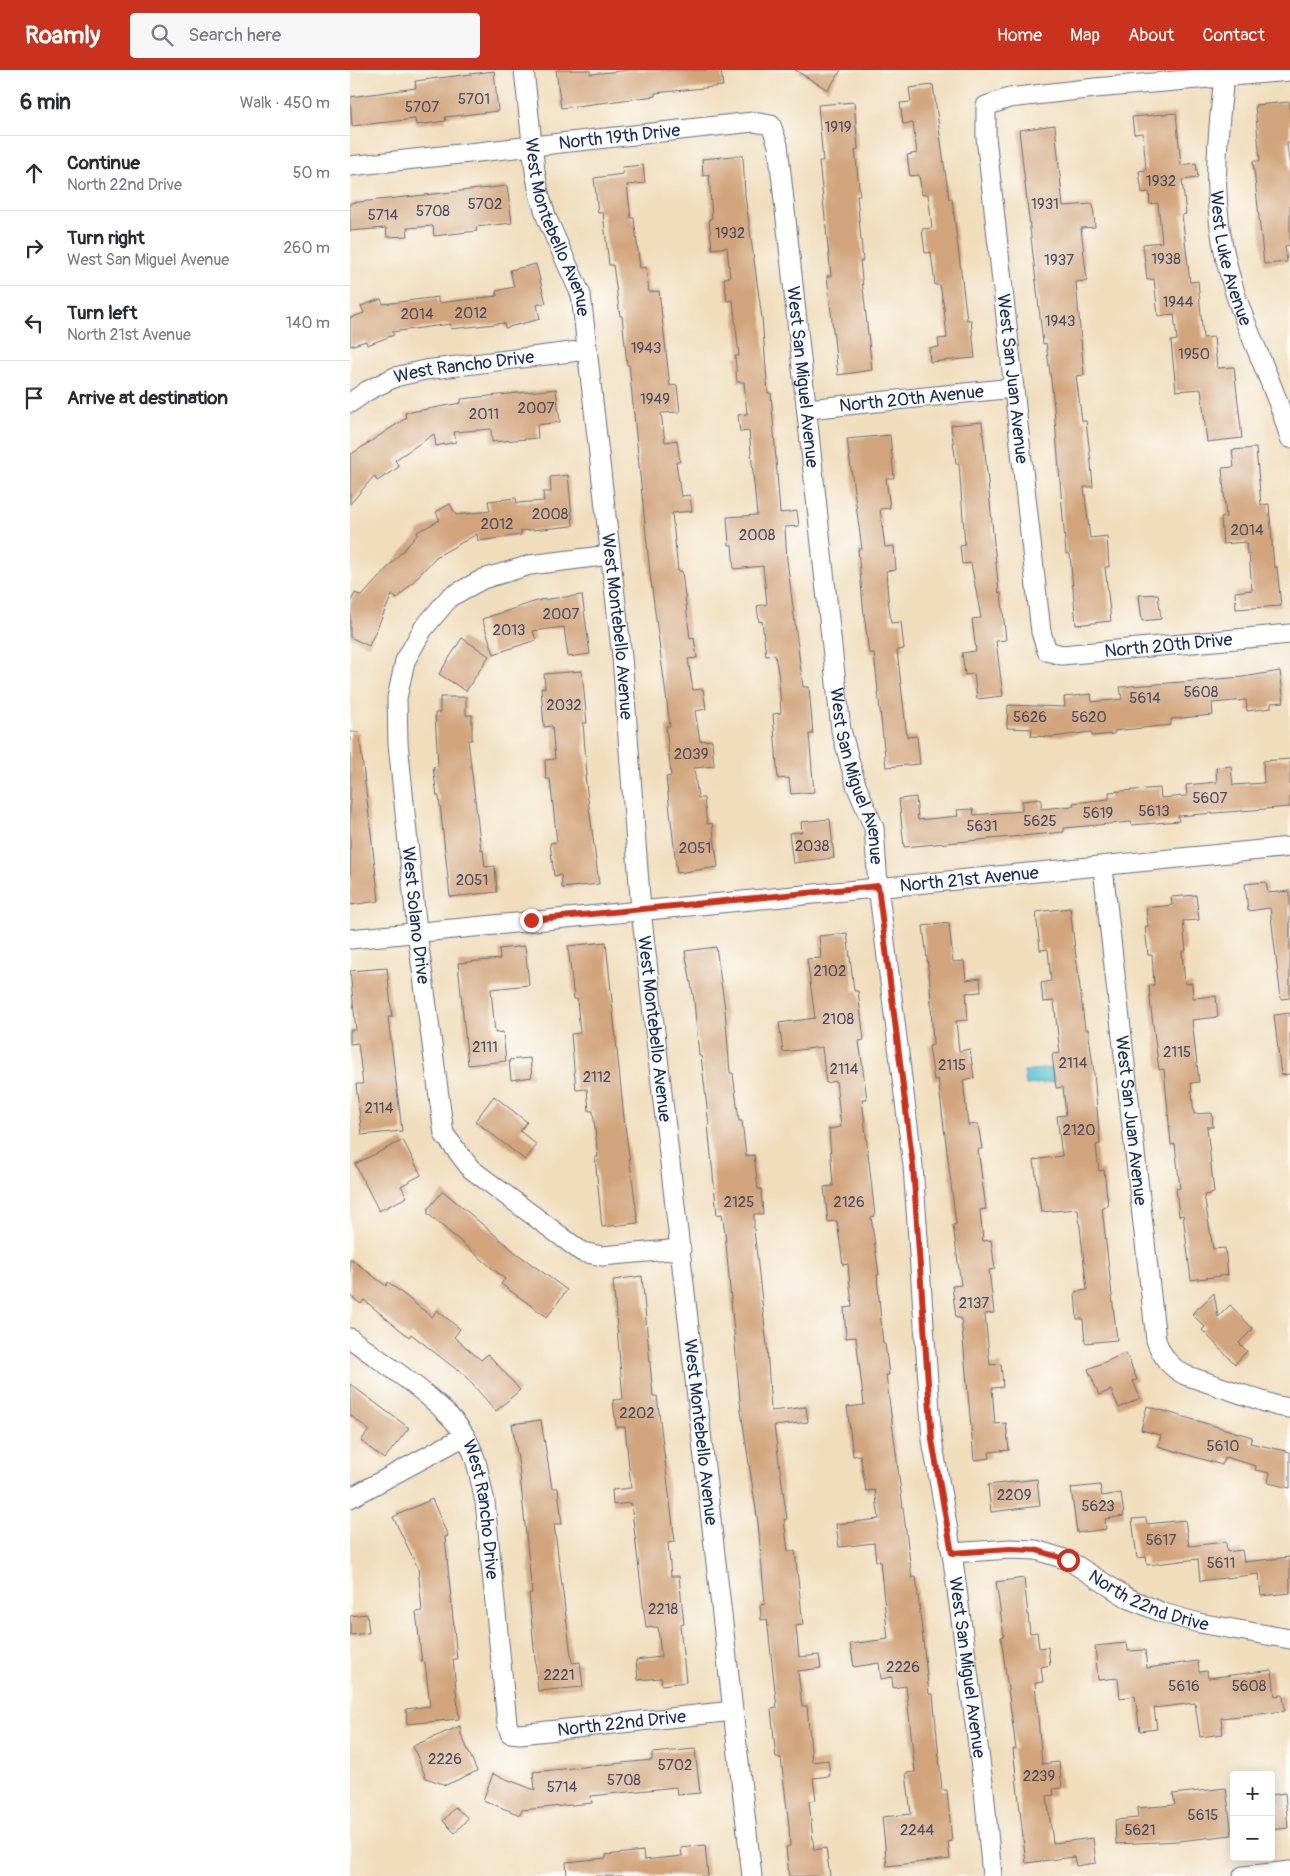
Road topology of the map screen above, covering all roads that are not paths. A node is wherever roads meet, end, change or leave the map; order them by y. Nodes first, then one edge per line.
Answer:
1 (524, 70) edge
2 (1290, 71) edge
3 (1225, 73) edge
4 (771, 125) joint
5 (532, 145) junction
6 (350, 166) edge
7 (587, 350) junction
8 (1014, 388) junction
9 (350, 403) edge
10 (808, 409) junction
11 (1290, 438) edge
12 (610, 555) junction
13 (1290, 634) edge
14 (1047, 651) joint
15 (1290, 846) edge
16 (1103, 868) junction
17 (878, 886) junction
18 (641, 910) junction
19 (417, 932) junction
20 (350, 938) edge
21 (681, 1249) junction
22 (350, 1338) edge
23 (1290, 1408) edge
24 (465, 1436) junction
25 (350, 1498) edge
26 (952, 1553) junction
27 (1290, 1639) edge
28 (733, 1711) junction
29 (510, 1733) joint
30 (1290, 1871) edge
31 (752, 1876) edge
32 (992, 1876) edge
33 (1242, 1876) edge

1 - 5 street, West Montebello Avenue
2 - 3 street
3 - 8 street, West San Juan Avenue
3 - 11 street, West Luke Avenue
4 - 5 street, North 19th Drive
4 - 10 street, West San Miguel Avenue
5 - 6 street, North 19th Drive
5 - 7 street, West Montebello Avenue
7 - 9 street, West Rancho Drive
7 - 12 street, West Montebello Avenue
8 - 10 street, North 20th Avenue
8 - 14 street, West San Juan Avenue
10 - 17 street, West San Miguel Avenue
12 - 18 street, West Montebello Avenue
12 - 19 street, West Solano Drive
13 - 14 street, North 20th Drive
15 - 16 street, North 21st Avenue
16 - 17 street, North 21st Avenue
16 - 23 street, West San Juan Avenue
17 - 18 street, North 21st Avenue
17 - 26 street, West San Miguel Avenue
18 - 19 street, North 21st Avenue
18 - 21 street, West Montebello Avenue
19 - 20 street, North 21st Avenue
19 - 21 street, West Solano Drive
21 - 28 street, West Montebello Avenue
22 - 24 street, West Rancho Drive
24 - 25 street
24 - 29 street, West Rancho Drive
26 - 27 street, North 22nd Drive
26 - 32 street, West San Miguel Avenue
28 - 29 street, North 22nd Drive
28 - 31 street, West Montebello Avenue
30 - 33 street

